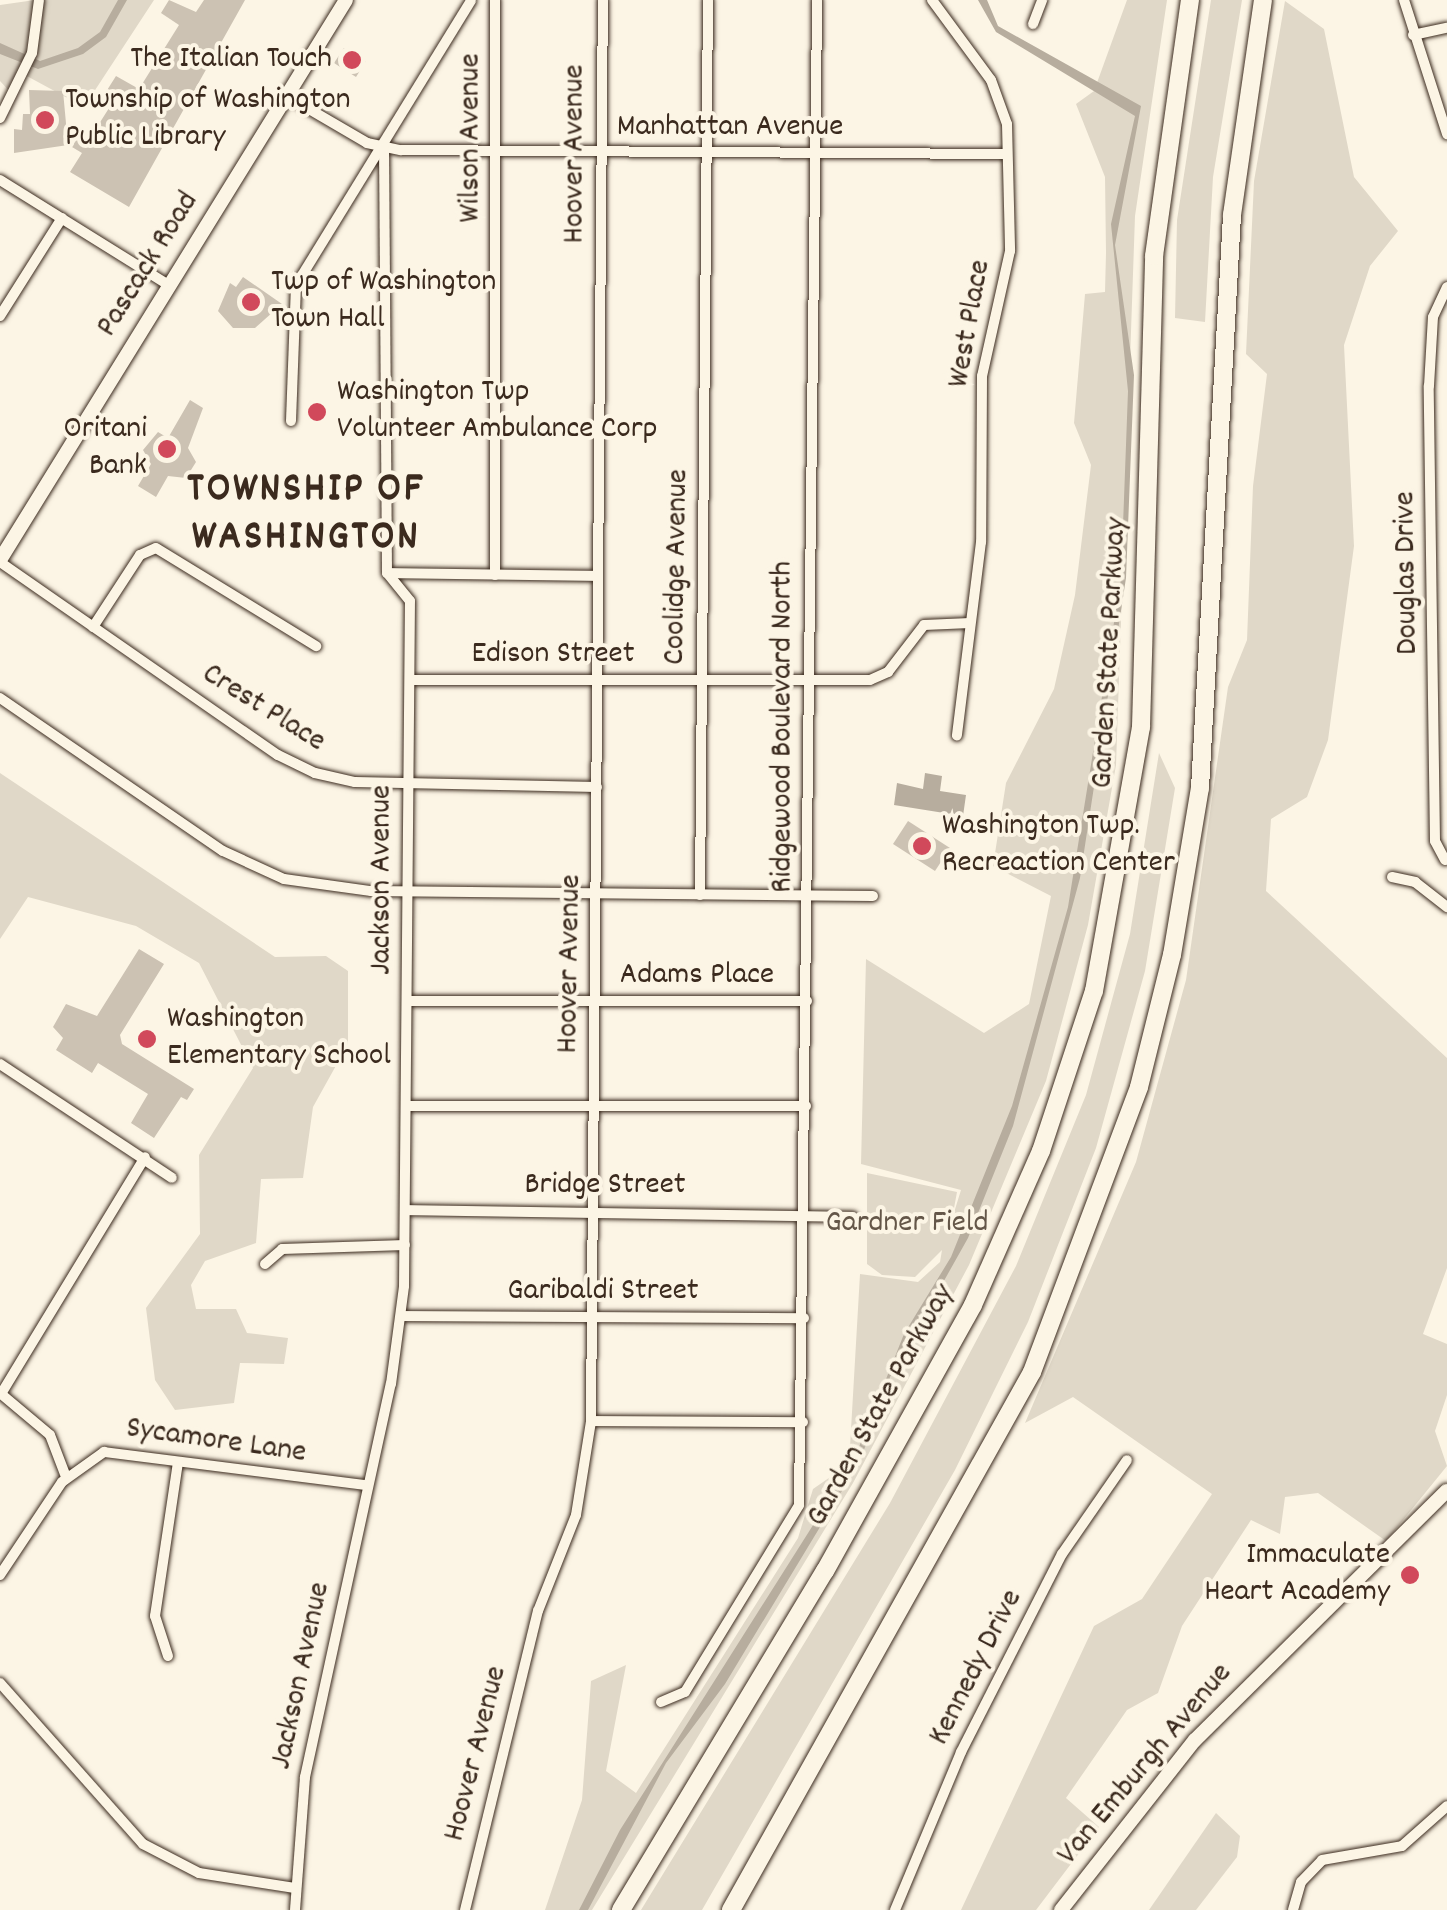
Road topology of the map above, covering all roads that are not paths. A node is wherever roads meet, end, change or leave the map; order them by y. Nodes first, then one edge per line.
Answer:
1 (38, 0) edge
2 (346, 0) edge
3 (471, 0) edge
4 (496, 0) edge
5 (603, 0) edge
6 (708, 0) edge
7 (817, 0) edge
8 (932, 0) edge
9 (1042, 0) edge
10 (1190, 0) edge
11 (1266, 0) edge
12 (1404, 0) edge
13 (1034, 24) dead end
14 (1447, 28) edge
15 (1414, 35) junction
16 (285, 96) junction
17 (0, 118) edge
18 (1447, 134) edge
19 (384, 148) junction
20 (498, 151) junction
21 (601, 152) junction
22 (707, 152) junction
23 (814, 153) junction
24 (1008, 154) junction
25 (0, 180) edge
26 (62, 218) junction
27 (169, 285) junction
28 (1447, 287) edge
29 (0, 316) edge
30 (290, 421) dead end
31 (0, 561) edge
32 (387, 573) junction
33 (495, 575) junction
34 (598, 576) junction
35 (970, 624) junction
36 (93, 627) junction
37 (316, 646) dead end
38 (410, 680) junction
39 (598, 680) junction
40 (702, 680) junction
41 (810, 680) junction
42 (0, 698) edge
43 (957, 736) dead end
44 (1441, 752) edge
45 (409, 783) junction
46 (597, 787) junction
47 (1444, 860) dead end
48 (1392, 877) dead end
49 (408, 892) junction
50 (596, 894) junction
51 (700, 895) junction
52 (808, 896) junction
53 (873, 896) dead end
54 (1447, 908) edge
55 (807, 1000) junction
56 (407, 1001) junction
57 (595, 1001) junction
58 (0, 1064) edge
59 (406, 1106) junction
60 (594, 1106) junction
61 (806, 1106) junction
62 (145, 1158) junction
63 (172, 1178) dead end
64 (405, 1210) junction
65 (593, 1211) junction
66 (805, 1211) junction
67 (853, 1217) dead end
68 (405, 1245) junction
69 (265, 1264) dead end
70 (401, 1316) junction
71 (592, 1317) junction
72 (804, 1318) junction
73 (1, 1394) edge
74 (591, 1421) junction
75 (803, 1422) junction
76 (1128, 1460) dead end
77 (178, 1463) junction
78 (66, 1477) junction
79 (365, 1485) junction
80 (1447, 1490) edge
81 (0, 1575) edge
82 (168, 1656) dead end
83 (0, 1683) edge
84 (661, 1702) dead end
85 (1447, 1806) edge
86 (674, 1817) junction
87 (295, 1888) junction
88 (294, 1910) edge
89 (465, 1910) edge
90 (612, 1910) edge
91 (621, 1910) edge
92 (731, 1910) edge
93 (895, 1910) edge
94 (1060, 1910) edge
95 (1292, 1910) edge

1 - 17 street
2 - 16 street, Pascack Road
3 - 19 street
4 - 20 street, Wilson Avenue
5 - 21 street, Hoover Avenue
6 - 22 street, Coolidge Avenue
7 - 23 street, Ridgewood Boulevard North
8 - 24 street, West Place
9 - 13 street
10 - 86 highway, Garden State Parkway
11 - 92 highway
12 - 15 street
14 - 15 street
15 - 18 street
16 - 19 street, Manhattan Avenue
16 - 27 street, Pascack Road
19 - 20 street, Manhattan Avenue
19 - 30 street
19 - 32 street, Jackson Avenue
20 - 21 street, Manhattan Avenue
20 - 33 street, Wilson Avenue
21 - 22 street, Manhattan Avenue
21 - 34 street, Hoover Avenue
22 - 23 street, Manhattan Avenue
22 - 40 street, Coolidge Avenue
23 - 24 street, Manhattan Avenue
23 - 41 street, Ridgewood Boulevard North
24 - 35 street, West Place
25 - 26 street
26 - 27 street
26 - 29 street
27 - 31 street, Pascack Road
28 - 44 street, Douglas Drive
31 - 36 street, Crest Place
32 - 33 street
32 - 38 street, Jackson Avenue
33 - 34 street
34 - 39 street, Hoover Avenue
35 - 41 street, Edison Street
35 - 43 street, West Place
36 - 37 street
36 - 45 street, Crest Place
38 - 39 street, Edison Street
38 - 45 street, Jackson Avenue
39 - 40 street, Edison Street
39 - 46 street, Hoover Avenue
40 - 41 street, Edison Street
40 - 51 street, Coolidge Avenue
41 - 52 street, Ridgewood Boulevard North
42 - 49 street
44 - 47 street, Douglas Drive
45 - 46 street, Crest Place
45 - 49 street, Jackson Avenue
46 - 50 street, Hoover Avenue
48 - 54 street
49 - 50 street
49 - 56 street, Jackson Avenue
50 - 51 street
50 - 57 street, Hoover Avenue
51 - 52 street
52 - 53 street
52 - 55 street, Ridgewood Boulevard North
55 - 57 street, Adams Place
55 - 61 street, Ridgewood Boulevard North
56 - 57 street, Adams Place
56 - 59 street, Jackson Avenue
57 - 60 street, Hoover Avenue
58 - 62 street
59 - 60 street
59 - 64 street, Jackson Avenue
60 - 61 street
60 - 65 street, Hoover Avenue
61 - 66 street, Ridgewood Boulevard North
62 - 63 street
62 - 73 street
64 - 65 street, Bridge Street
64 - 68 street, Jackson Avenue
65 - 66 street, Bridge Street
65 - 71 street, Hoover Avenue
66 - 67 street, Bridge Street
66 - 72 street, Ridgewood Boulevard North
68 - 69 street
68 - 70 street, Jackson Avenue
70 - 71 street, Garibaldi Street
70 - 79 street, Jackson Avenue
71 - 72 street, Garibaldi Street
71 - 74 street, Hoover Avenue
72 - 75 street, Ridgewood Boulevard North
73 - 78 street
74 - 75 street
74 - 89 street, Hoover Avenue
75 - 84 street, Ridgewood Boulevard North
76 - 93 street, Kennedy Drive
77 - 78 street, Sycamore Lane
77 - 79 street, Sycamore Lane
77 - 82 street
78 - 81 street, Sycamore Lane
79 - 87 street, Jackson Avenue
80 - 94 street, Van Emburgh Avenue
83 - 87 street
85 - 95 street
86 - 90 highway
86 - 91 highway, Garden State Parkway
87 - 88 street, Jackson Avenue

